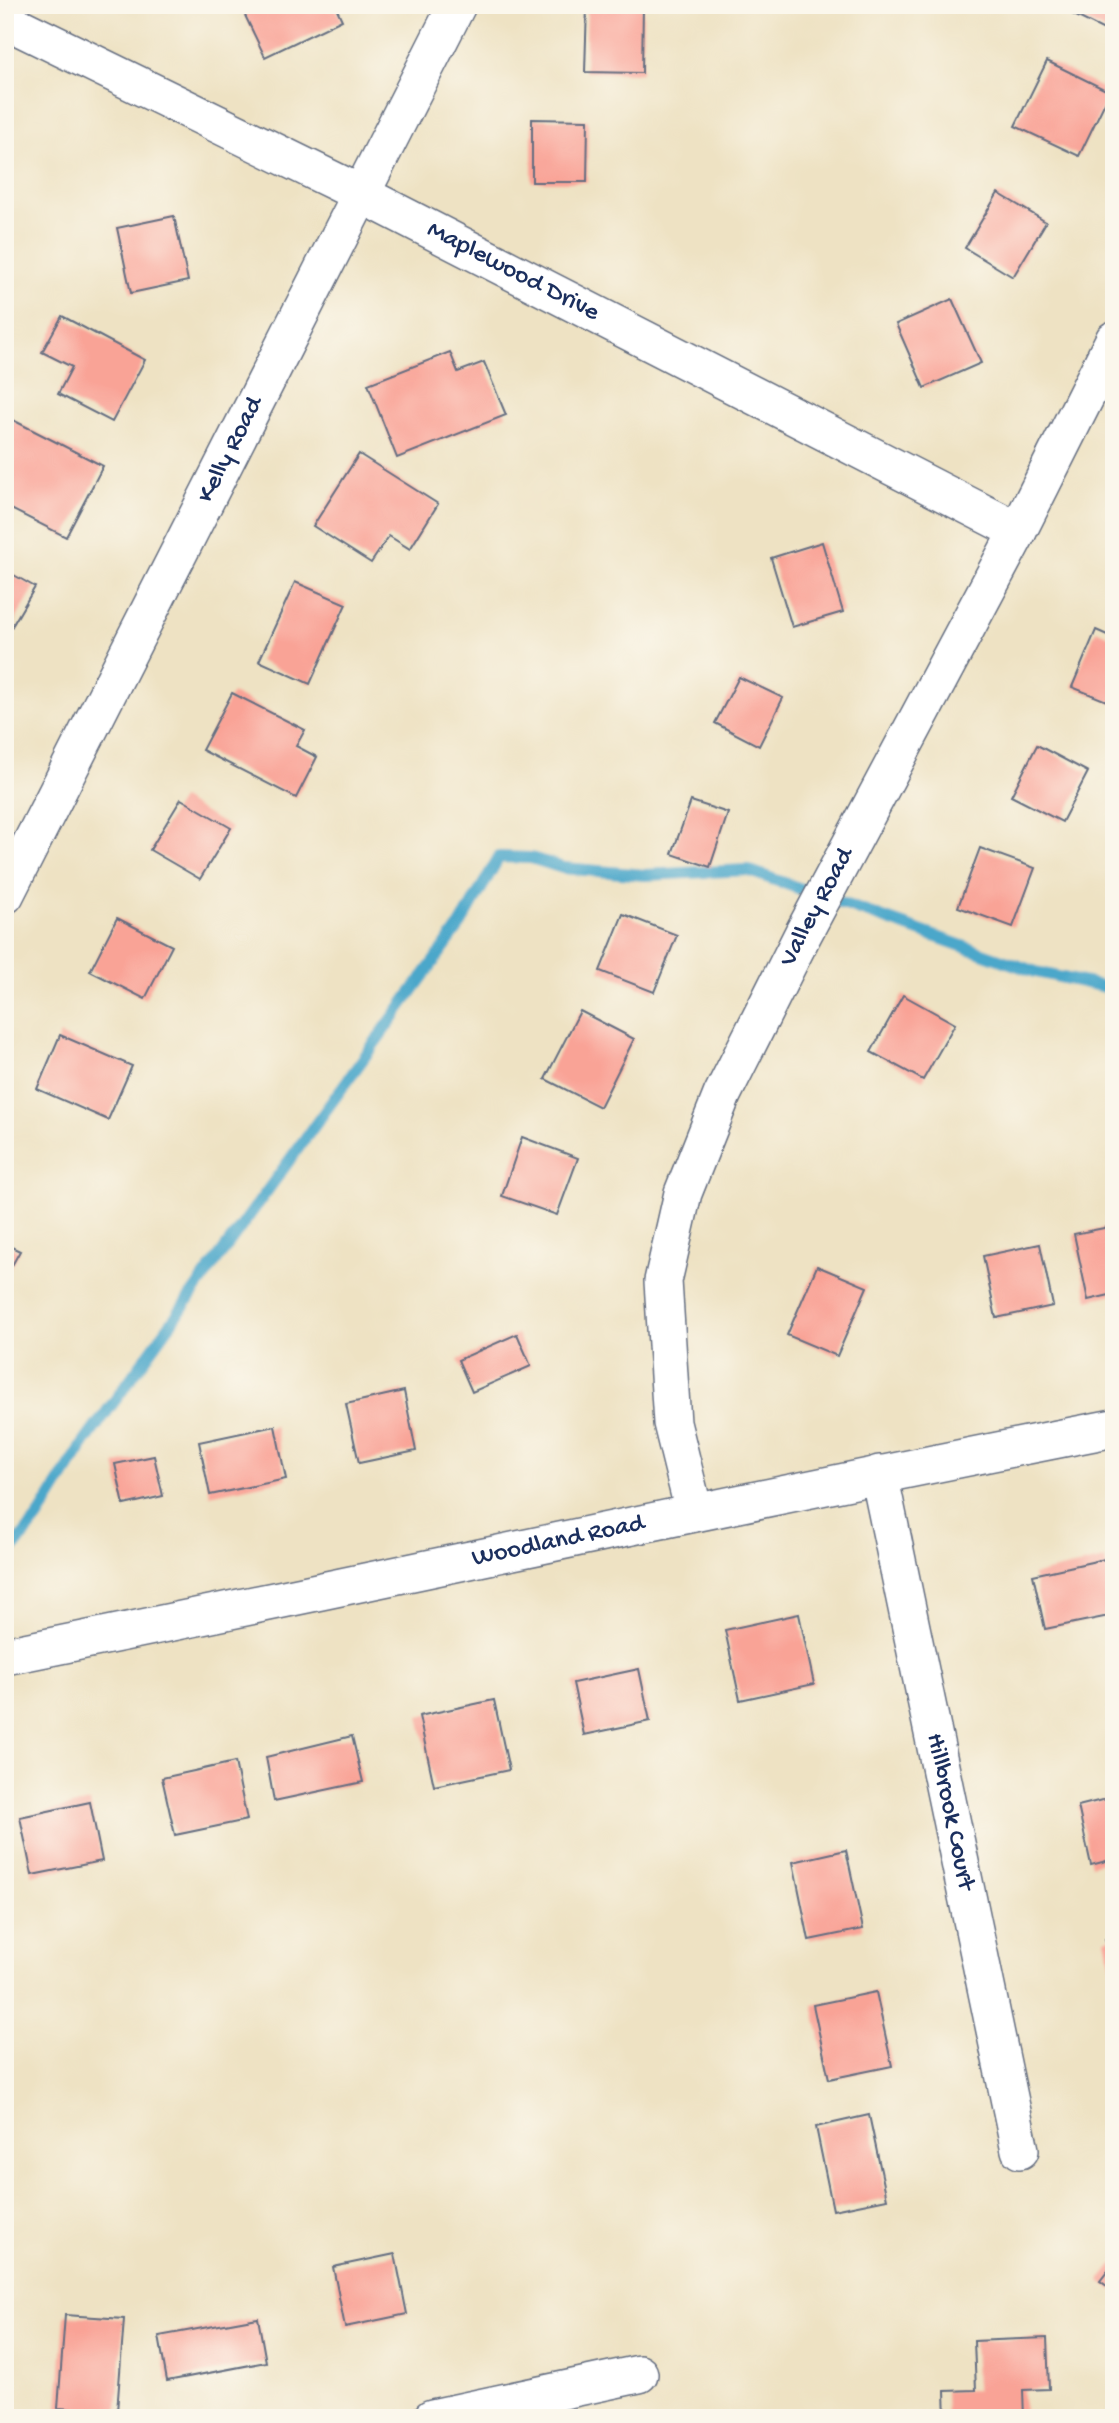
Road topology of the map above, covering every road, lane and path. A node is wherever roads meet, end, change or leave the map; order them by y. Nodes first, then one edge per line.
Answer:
1 (457, 5) edge
2 (5, 20) edge
3 (360, 194) junction
4 (1114, 340) edge
5 (1018, 531) junction
6 (5, 895) edge
7 (1114, 1428) edge
8 (879, 1474) junction
9 (694, 1512) junction
10 (5, 1656) edge
11 (1020, 2150) dead end
12 (639, 2374) dead end
13 (432, 2418) edge

1 - 3 street, Kelly Road
2 - 3 street, Maplewood Drive
3 - 5 street, Maplewood Drive
3 - 6 street, Kelly Road
4 - 5 street, Valley Road
5 - 9 street, Valley Road
7 - 8 street, Woodland Road
8 - 9 street, Woodland Road
8 - 11 street, Hillbrook Court
9 - 10 street, Woodland Road
12 - 13 street

